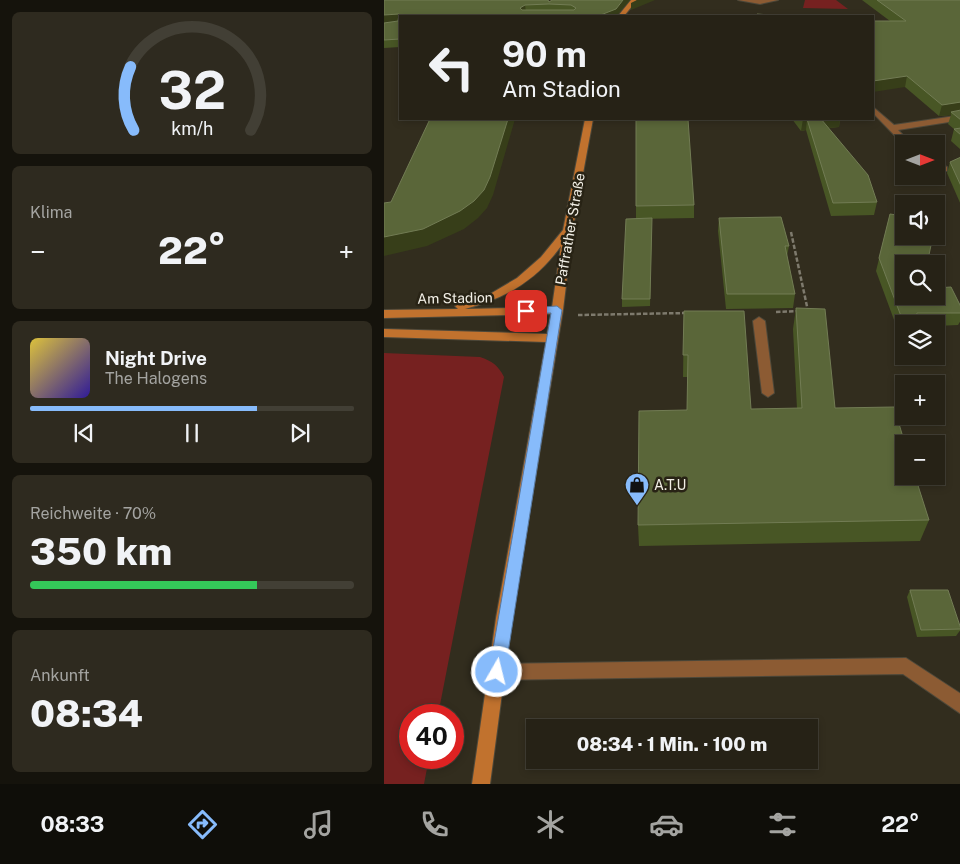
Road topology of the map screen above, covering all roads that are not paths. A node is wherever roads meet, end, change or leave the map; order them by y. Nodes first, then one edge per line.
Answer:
1 (634, 0) edge
2 (741, 0) edge
3 (775, 0) edge
4 (622, 15) edge
5 (874, 110) edge
6 (960, 117) edge
7 (589, 120) edge
8 (893, 128) junction
9 (900, 135) edge
10 (568, 228) junction
11 (556, 312) junction
12 (427, 313) junction
13 (384, 314) edge
14 (759, 321) dead end
15 (384, 333) edge
16 (551, 338) junction
17 (768, 393) dead end
18 (497, 672) junction
19 (960, 705) edge
20 (481, 784) edge

1 - 4 main road
2 - 3 street
5 - 8 street
6 - 8 street
7 - 10 main road, Paffrather Straße
8 - 9 street
10 - 11 main road, Paffrather Straße
10 - 12 main road
11 - 12 main road, Am Stadion
11 - 16 main road, Paffrather Straße
12 - 13 main road, Am Stadion
14 - 17 street
15 - 16 main road
16 - 18 main road, Paffrather Straße
18 - 19 street
18 - 20 main road, Paffrather Straße

